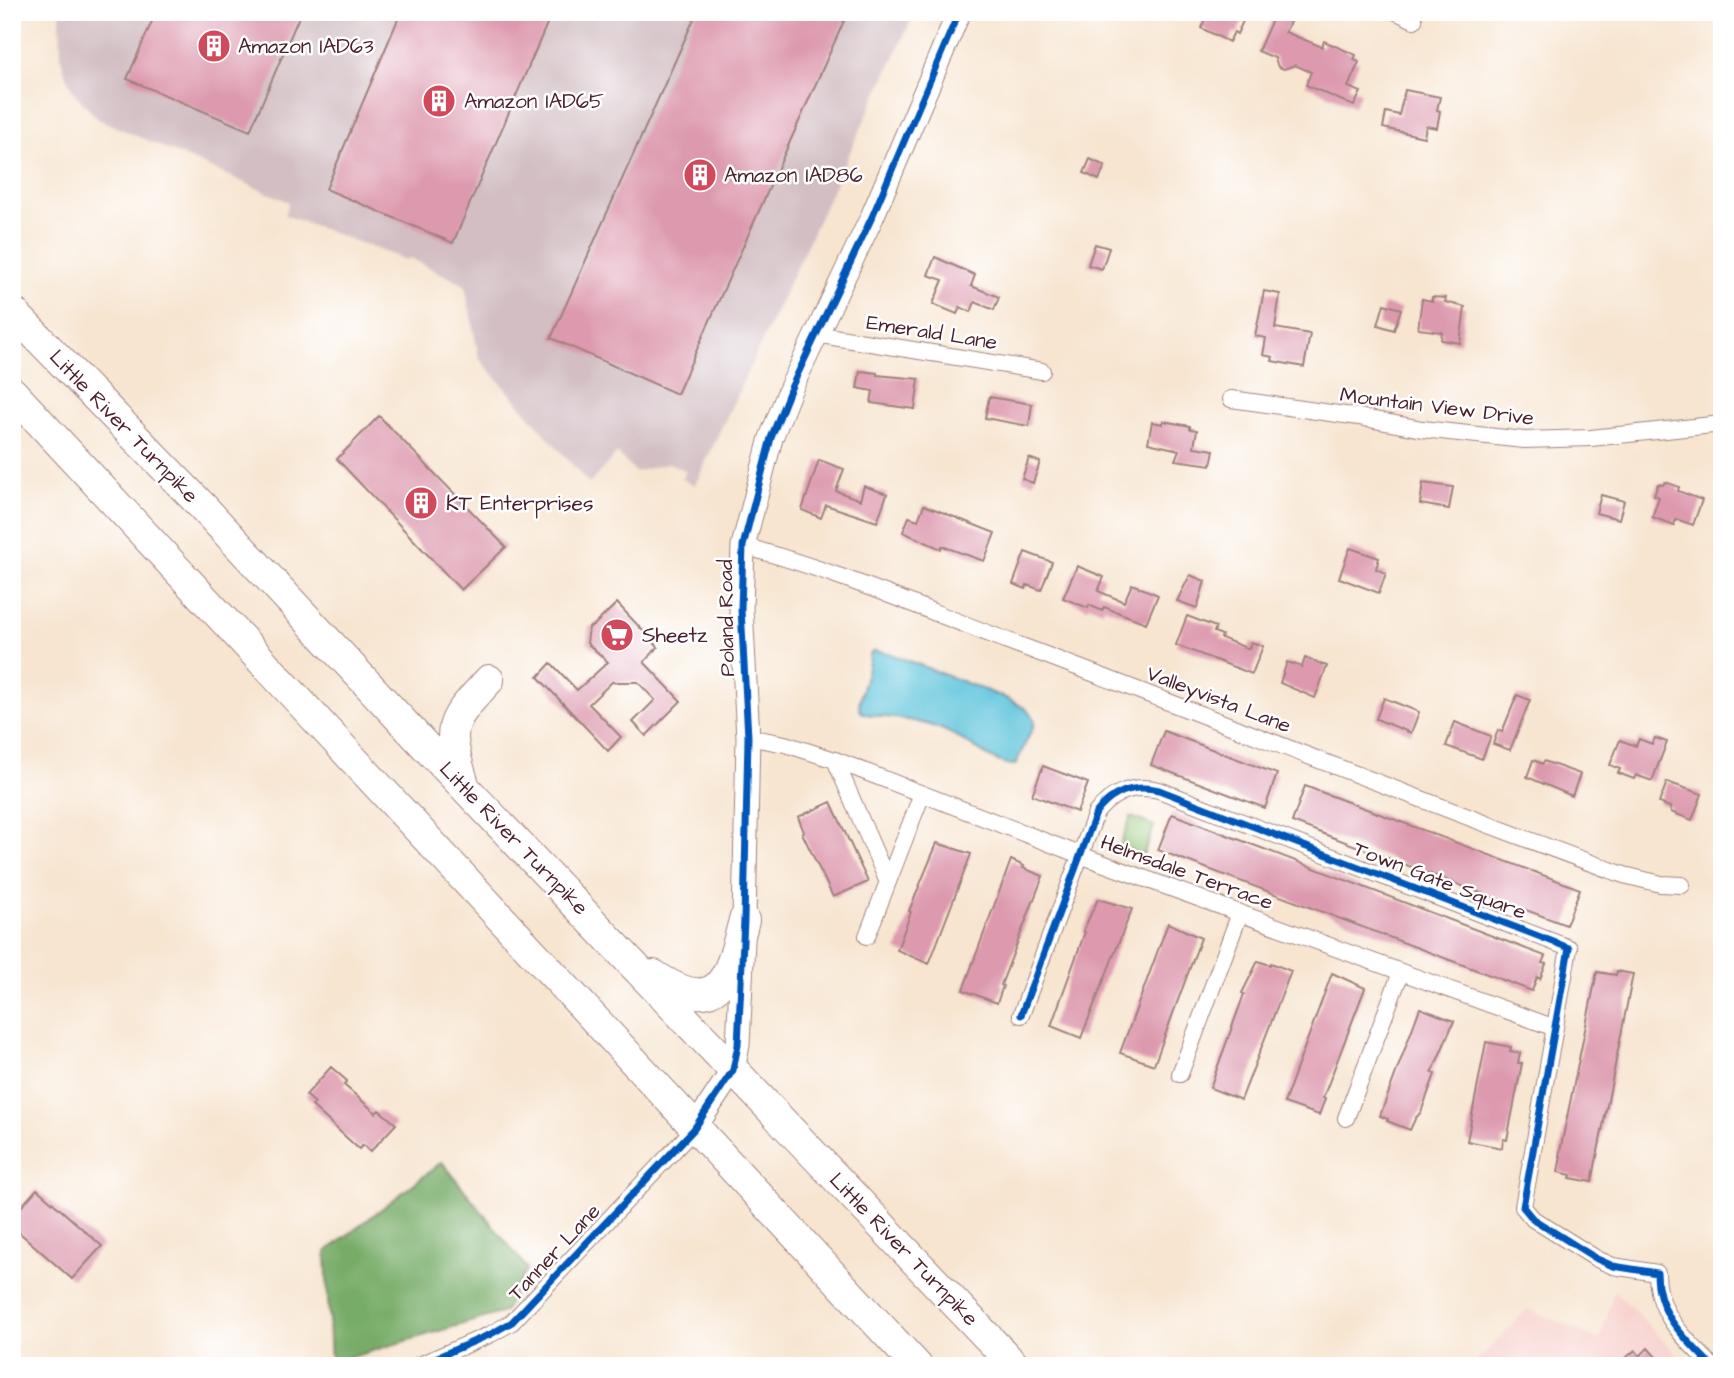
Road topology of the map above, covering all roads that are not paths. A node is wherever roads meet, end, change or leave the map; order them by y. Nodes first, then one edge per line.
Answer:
1 (960, 12) edge
2 (1398, 12) edge
3 (1414, 20) dead end
4 (12, 311) edge
5 (815, 334) junction
6 (1042, 371) dead end
7 (12, 392) edge
8 (1231, 399) dead end
9 (1722, 424) edge
10 (743, 546) junction
11 (489, 680) dead end
12 (748, 737) junction
13 (835, 760) junction
14 (464, 785) junction
15 (922, 794) junction
16 (1080, 855) junction
17 (887, 880) junction
18 (1682, 885) dead end
19 (1240, 913) junction
20 (744, 920) junction
21 (867, 936) dead end
22 (610, 940) junction
23 (1401, 972) junction
24 (1021, 1016) dead end
25 (1555, 1028) junction
26 (733, 1070) junction
27 (1180, 1074) dead end
28 (1346, 1118) dead end
29 (694, 1129) junction
30 (417, 1366) edge
31 (917, 1366) edge
32 (1015, 1366) edge
33 (1712, 1366) edge

1 - 5 street, Poland Road
2 - 3 street
4 - 14 highway, Little River Turnpike
5 - 6 street, Emerald Lane
5 - 10 street, Poland Road
7 - 29 highway
8 - 9 street, Mountain View Drive
10 - 12 street, Poland Road
10 - 18 street, Valleyvista Lane
11 - 14 highway
12 - 13 street, Helmsdale Terrace
12 - 20 street, Poland Road
13 - 15 street, Helmsdale Terrace
13 - 17 street
14 - 22 highway, Little River Turnpike
15 - 16 street, Helmsdale Terrace
15 - 17 street
16 - 19 street, Helmsdale Terrace
16 - 24 street
16 - 25 street, Town Gate Square
17 - 21 street
19 - 23 street, Helmsdale Terrace
19 - 27 street
20 - 22 highway
20 - 26 street, Poland Road
22 - 26 highway, Little River Turnpike
23 - 25 street, Helmsdale Terrace
23 - 28 street
25 - 33 street, Town Gate Square
26 - 29 street, Poland Road
26 - 32 highway, Little River Turnpike
29 - 30 street, Tanner Lane
29 - 31 highway

